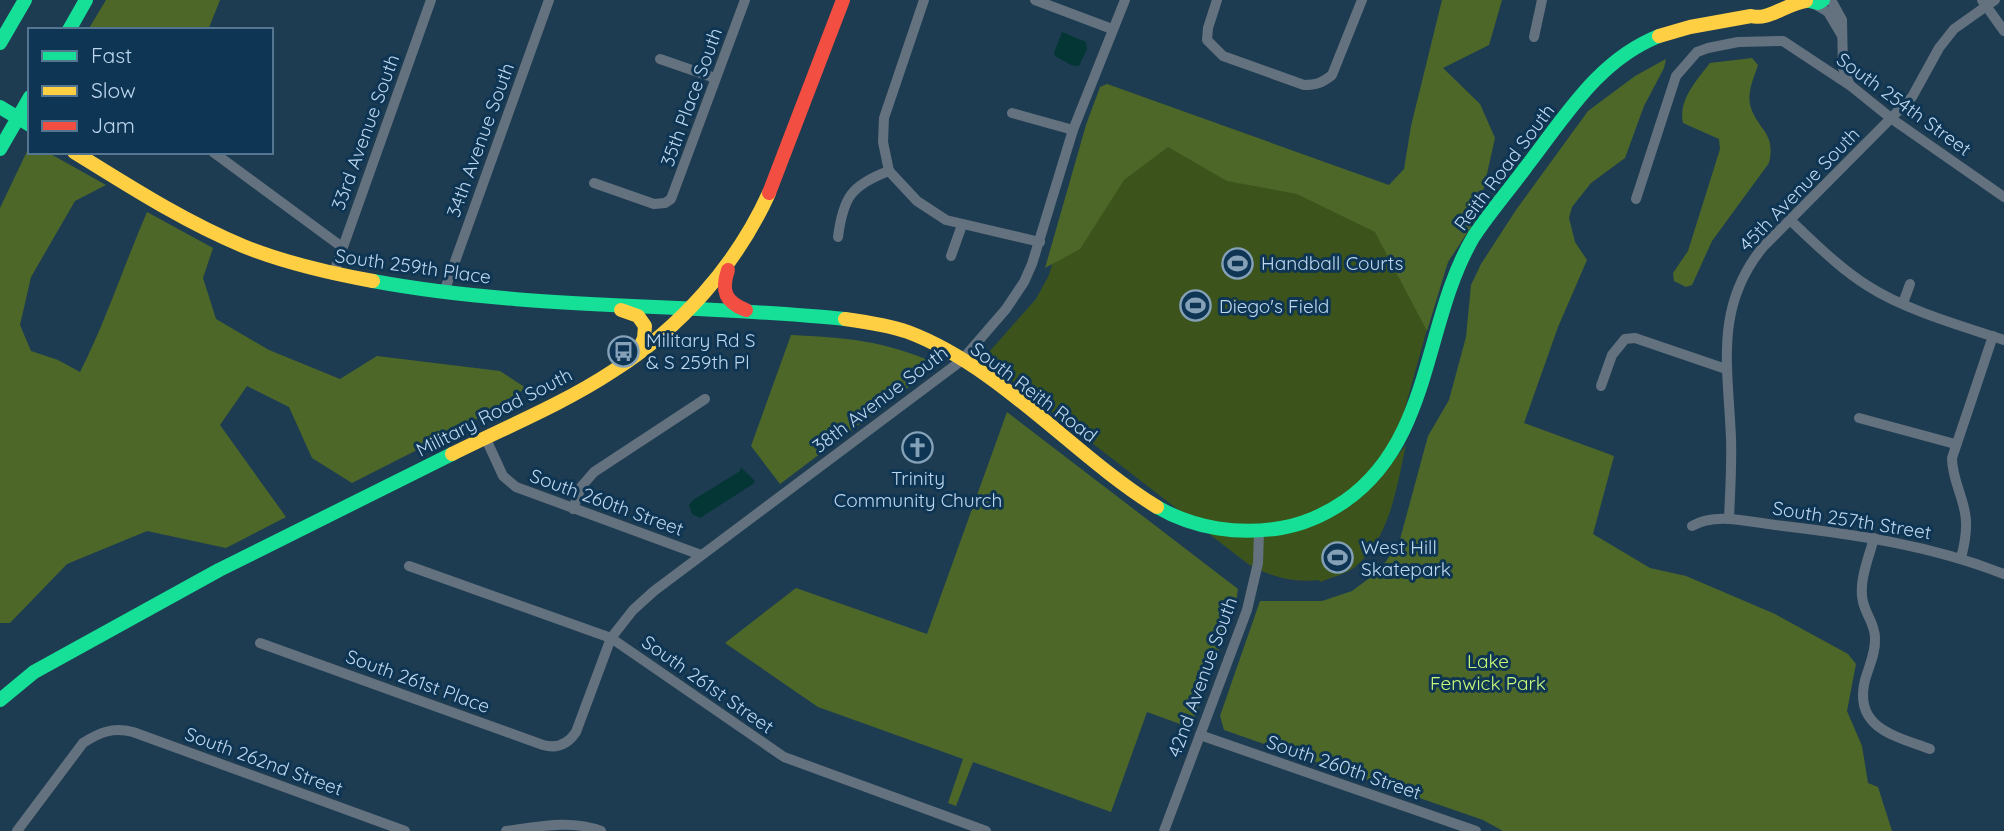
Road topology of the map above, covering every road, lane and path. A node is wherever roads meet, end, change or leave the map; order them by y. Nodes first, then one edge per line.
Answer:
1 (25, 0) edge
2 (86, 0) edge
3 (431, 0) edge
4 (549, 0) edge
5 (745, 0) edge
6 (843, 0) edge
7 (925, 0) edge
8 (1035, 0) edge
9 (1125, 0) edge
10 (1217, 0) edge
11 (1362, 0) edge
12 (1542, 0) edge
13 (1784, 0) edge
14 (1831, 0) edge
15 (1995, 0) edge
16 (1812, 1) edge
17 (1983, 3) edge
18 (1751, 16) junction
19 (70, 28) edge
20 (1112, 29) junction
21 (2004, 31) edge
22 (1841, 34) junction
23 (1534, 37) dead end
24 (0, 43) edge
25 (660, 59) dead end
26 (715, 78) junction
27 (1851, 86) junction
28 (28, 100) edge
29 (0, 107) edge
30 (1013, 113) dead end
31 (1892, 119) junction
32 (28, 124) edge
33 (1073, 130) junction
34 (0, 149) edge
35 (77, 154) edge
36 (216, 154) edge
37 (888, 171) junction
38 (594, 183) dead end
39 (2004, 197) edge
40 (1636, 199) dead end
41 (1790, 220) junction
42 (962, 225) junction
43 (838, 237) dead end
44 (1040, 242) junction
45 (342, 247) junction
46 (734, 255) junction
47 (951, 256) dead end
48 (333, 275) junction
49 (1910, 284) dead end
50 (444, 292) junction
51 (1903, 303) junction
52 (589, 304) junction
53 (691, 309) junction
54 (761, 314) junction
55 (1993, 336) junction
56 (2004, 340) edge
57 (635, 357) junction
58 (961, 361) junction
59 (1726, 369) junction
60 (1601, 386) dead end
61 (705, 399) dead end
62 (1859, 418) dead end
63 (486, 439) junction
64 (1955, 444) junction
65 (573, 509) junction
66 (1729, 519) junction
67 (1692, 526) dead end
68 (1259, 532) junction
69 (1874, 538) junction
70 (701, 555) junction
71 (1961, 558) junction
72 (409, 566) dead end
73 (2004, 574) edge
74 (611, 638) junction
75 (260, 643) dead end
76 (0, 700) edge
77 (1200, 735) junction
78 (564, 744) joint
79 (1930, 749) dead end
80 (17, 831) edge
81 (405, 831) edge
82 (506, 831) edge
83 (601, 831) edge
84 (986, 831) edge
85 (1164, 831) edge
86 (1476, 831) edge

1 - 24 main road
2 - 19 main road
3 - 45 street, 33rd Avenue South
4 - 50 street, 34th Avenue South
5 - 26 street, 35th Place South
6 - 46 main road, Military Road South
7 - 37 street
8 - 20 street
9 - 20 street, 38th Avenue South
10 - 11 street
12 - 23 street
13 - 18 main road, Reith Road South
14 - 22 street
15 - 17 street, 45th Avenue South
16 - 18 main road, Reith Road South
16 - 22 street
17 - 21 street
17 - 31 street, 45th Avenue South
18 - 68 main road, Reith Road South
20 - 33 street, 38th Avenue South
22 - 27 street
25 - 26 street
26 - 38 street, 35th Place South
27 - 31 street, South 254th Street
27 - 40 street, South 254th Street
28 - 34 main road
29 - 32 main road
30 - 33 street
31 - 39 street, South 254th Street
31 - 41 street, 45th Avenue South
33 - 44 street, 38th Avenue South
35 - 48 main road, South 259th Place
36 - 45 street
37 - 42 street
37 - 43 street
41 - 51 street
41 - 59 street, 45th Avenue South
42 - 44 street
42 - 47 street
44 - 58 street, 38th Avenue South
45 - 48 street, 33rd Avenue South
46 - 53 main road, Military Road South
46 - 54 main road
48 - 50 main road, South 259th Place
49 - 51 street
50 - 52 main road, South 259th Place
51 - 55 street
52 - 53 main road, South 259th Place
52 - 57 main road
53 - 54 main road, South Reith Road
53 - 57 main road, Military Road South
54 - 58 main road, South Reith Road
55 - 56 street
55 - 64 street
57 - 63 main road, Military Road South
58 - 68 main road, South Reith Road
58 - 70 street, 38th Avenue South
59 - 60 street
59 - 66 street, 45th Avenue South
61 - 65 street
62 - 64 street
63 - 65 street, South 260th Street
63 - 76 main road, Military Road South
64 - 71 street
65 - 70 street, South 260th Street
66 - 67 street, South 257th Street
66 - 69 street, South 257th Street
68 - 77 street, 42nd Avenue South
69 - 71 street, South 257th Street
69 - 79 street
70 - 74 street, 38th Avenue South
71 - 73 street, South 257th Street
72 - 74 street, South 261st Street
74 - 78 street, 38th Avenue South
74 - 84 street, South 261st Street
75 - 78 street, South 261st Place
77 - 85 street, 42nd Avenue South
77 - 86 street, South 260th Street
80 - 81 street, South 262nd Street
82 - 83 street

